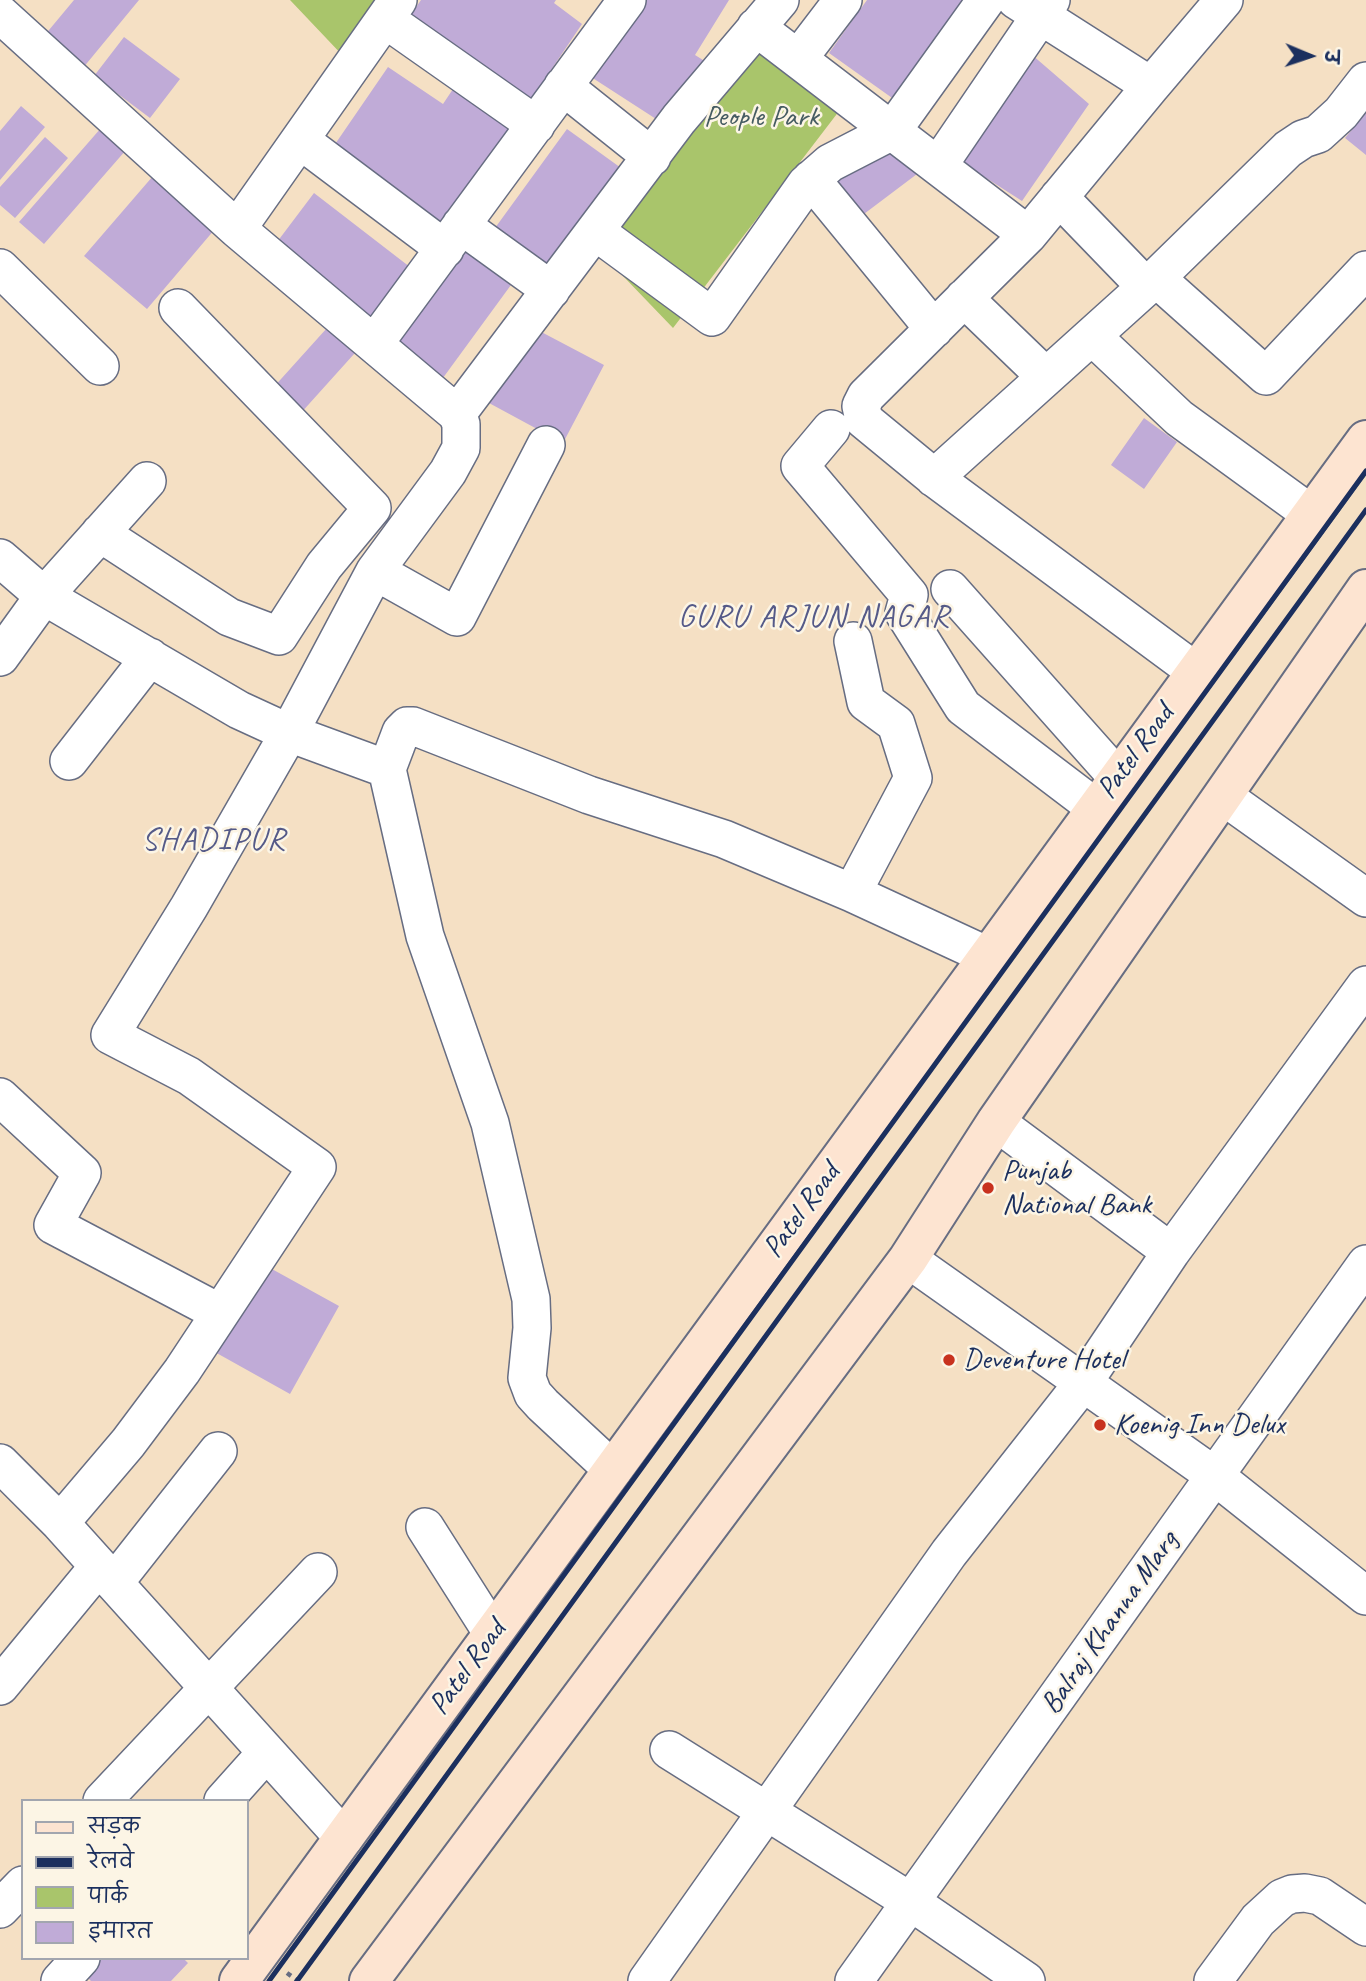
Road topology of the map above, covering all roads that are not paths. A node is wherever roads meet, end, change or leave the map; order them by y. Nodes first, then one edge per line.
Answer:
1 (842, 0) edge
2 (986, 0) edge
3 (1224, 0) edge
4 (620, 2) edge
5 (1036, 5) edge
6 (392, 9) edge
7 (765, 10) edge
8 (0, 13) edge
9 (798, 59) junction
10 (1366, 81) edge
11 (563, 86) junction
12 (1151, 86) junction
13 (536, 125) junction
14 (892, 131) junction
15 (300, 140) junction
16 (652, 157) junction
17 (938, 166) junction
18 (811, 179) junction
19 (1059, 197) junction
20 (237, 229) junction
21 (595, 231) junction
22 (1028, 235) junction
23 (453, 237) junction
24 (0, 268) edge
25 (1366, 270) edge
26 (1151, 283) junction
27 (551, 290) junction
28 (964, 298) junction
29 (178, 308) dead end
30 (933, 329) junction
31 (1092, 336) junction
32 (374, 344) junction
33 (100, 366) dead end
34 (1046, 377) junction
35 (457, 414) junction
36 (831, 429) dead end
37 (1366, 440) edge
38 (546, 445) dead end
39 (934, 478) junction
40 (147, 481) dead end
41 (1311, 514) junction
42 (100, 533) junction
43 (0, 558) edge
44 (375, 571) junction
45 (950, 589) dead end
46 (1366, 589) edge
47 (44, 596) junction
48 (853, 641) dead end
49 (0, 657) edge
50 (150, 657) junction
51 (1195, 671) junction
52 (289, 733) junction
53 (69, 761) dead end
54 (387, 769) junction
55 (1107, 793) junction
56 (1223, 796) junction
57 (852, 893) junction
58 (1366, 898) edge
59 (988, 956) junction
60 (1366, 985) edge
61 (0, 1097) edge
62 (996, 1122) junction
63 (1171, 1252) junction
64 (908, 1259) junction
65 (1366, 1264) edge
66 (220, 1313) junction
67 (1083, 1383) junction
68 (218, 1451) dead end
69 (0, 1464) edge
70 (613, 1469) junction
71 (1215, 1476) junction
72 (60, 1523) junction
73 (425, 1527) dead end
74 (318, 1572) dead end
75 (106, 1574) junction
76 (1366, 1596) edge
77 (493, 1634) junction
78 (0, 1686) edge
79 (208, 1688) junction
80 (669, 1750) dead end
81 (266, 1753) junction
82 (104, 1799) edge
83 (225, 1799) edge
84 (768, 1813) junction
85 (344, 1838) junction
86 (21, 1887) edge
87 (911, 1902) junction
88 (0, 1909) edge
89 (1366, 1927) edge
90 (79, 1960) edge
91 (60, 1981) edge
92 (239, 1981) edge
93 (369, 1981) edge
94 (647, 1981) edge
95 (853, 1981) edge
96 (1026, 1981) edge
97 (1213, 1981) edge

1 - 9 street
2 - 14 street
3 - 12 street
4 - 11 street
5 - 12 street
5 - 17 street
6 - 13 street
6 - 15 street
7 - 9 street
7 - 16 street
8 - 20 street
9 - 14 street
10 - 26 street
11 - 13 street
11 - 16 street
12 - 19 street
13 - 23 street
14 - 17 street
14 - 18 street
15 - 20 street
15 - 23 street
16 - 21 street
17 - 22 street
18 - 21 street
18 - 30 street
19 - 22 street
19 - 26 street
20 - 32 street
21 - 27 street
22 - 28 street
23 - 27 street
23 - 32 street
24 - 33 street
25 - 26 street
26 - 31 street
27 - 35 street
28 - 30 street
28 - 34 street
29 - 42 street
30 - 39 street
31 - 34 street
31 - 41 street
32 - 35 street
34 - 39 street
35 - 44 street
36 - 55 street
37 - 41 main road, Patel Road
38 - 44 street
39 - 51 street
40 - 42 street
41 - 51 main road, Patel Road
42 - 47 street
43 - 47 street
44 - 52 street
45 - 55 street
46 - 56 main road
47 - 49 street
47 - 50 street
48 - 57 street
50 - 52 street
50 - 53 street
51 - 55 main road, Patel Road
52 - 54 street
52 - 66 street
54 - 57 street
54 - 70 street
55 - 59 main road, Patel Road
56 - 58 street
56 - 62 main road
57 - 59 street
59 - 70 main road, Patel Road
60 - 63 street
61 - 66 street
62 - 63 street
62 - 64 main road
63 - 67 street
64 - 67 street
64 - 93 main road
65 - 71 street, Balraj Khanna Marg
66 - 72 street
67 - 71 street
67 - 84 street
68 - 75 street
69 - 72 street
70 - 77 main road, Patel Road
71 - 76 street
71 - 87 street, Balraj Khanna Marg
72 - 75 street
73 - 77 street
74 - 79 street
75 - 78 street
75 - 79 street
77 - 85 main road, Patel Road
79 - 81 street
79 - 82 street
80 - 84 street
81 - 83 street
81 - 85 street
84 - 87 street
84 - 94 street
85 - 92 main road, Patel Road
86 - 88 street
87 - 95 street, Balraj Khanna Marg
87 - 96 street
89 - 97 street
90 - 91 street

